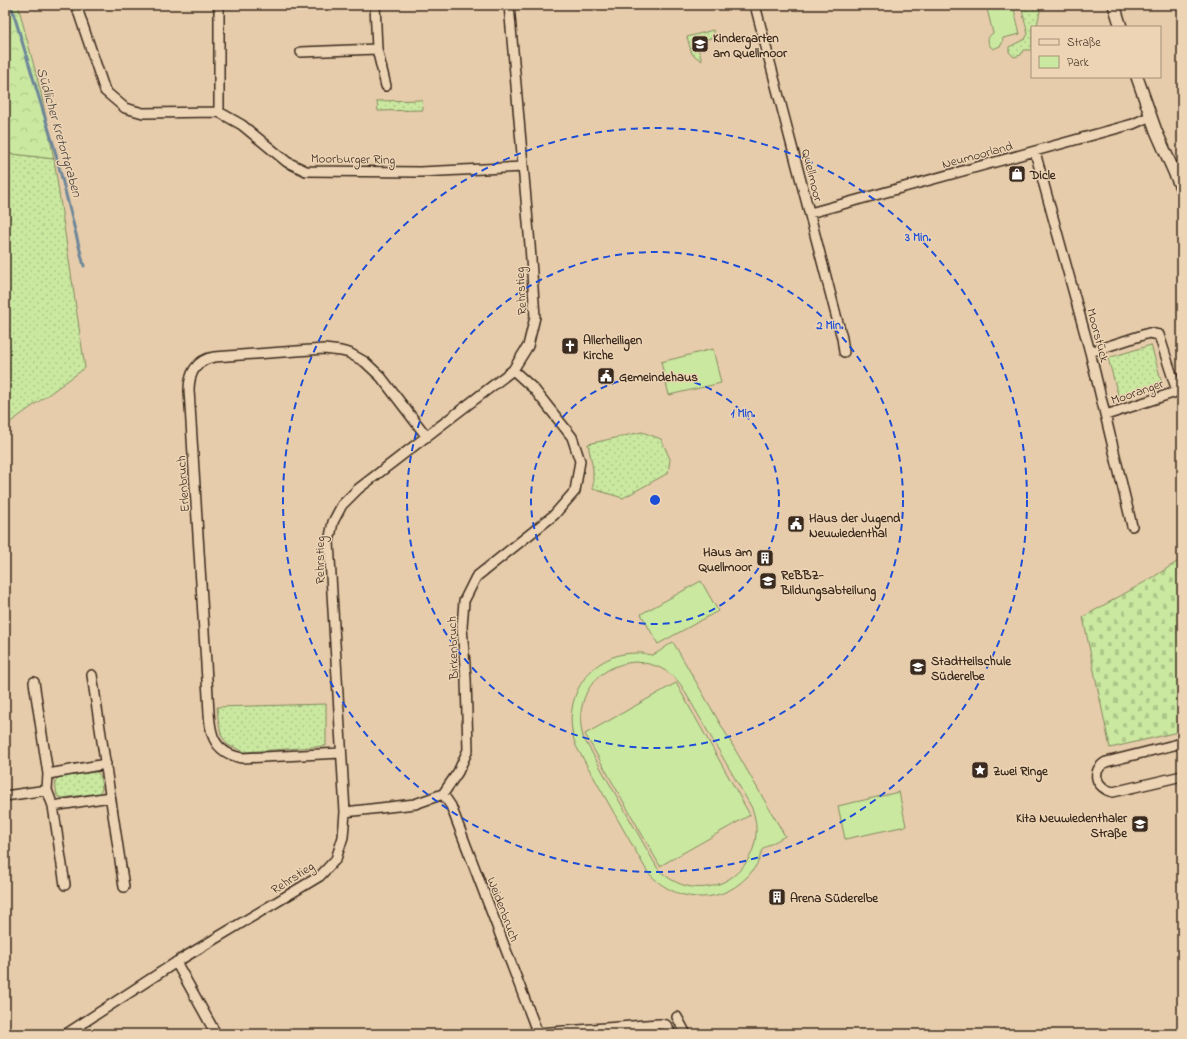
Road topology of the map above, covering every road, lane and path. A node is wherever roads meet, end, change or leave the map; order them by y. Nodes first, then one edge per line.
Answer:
1 (76, 5) edge
2 (219, 5) edge
3 (375, 5) edge
4 (509, 5) edge
5 (755, 5) edge
6 (1114, 5) edge
7 (1121, 26) edge
8 (377, 49) junction
9 (301, 52) dead end
10 (1137, 78) edge
11 (386, 86) dead end
12 (219, 112) junction
13 (1151, 116) junction
14 (1035, 152) junction
15 (523, 167) junction
16 (1182, 190) edge
17 (810, 213) junction
18 (844, 352) dead end
19 (1090, 352) junction
20 (513, 370) junction
21 (1180, 390) edge
22 (1106, 415) junction
23 (427, 437) junction
24 (1132, 526) dead end
25 (92, 675) dead end
26 (34, 682) dead end
27 (1182, 743) edge
28 (341, 753) junction
29 (106, 764) junction
30 (48, 774) junction
31 (1182, 776) edge
32 (47, 790) junction
33 (443, 794) junction
34 (5, 796) edge
35 (110, 797) junction
36 (53, 806) junction
37 (345, 812) junction
38 (65, 885) dead end
39 (124, 887) dead end
40 (176, 962) junction
41 (677, 1017) dead end
42 (635, 1026) junction
43 (66, 1034) edge
44 (216, 1034) edge
45 (538, 1034) edge
46 (646, 1034) edge
47 (670, 1034) edge
48 (686, 1034) edge

1 - 12 street
2 - 12 street
3 - 8 street
4 - 15 street, Rehrstieg
5 - 17 street, Quellmoor
6 - 7 street
8 - 9 street
8 - 11 street
10 - 13 street
12 - 15 street, Moorburger Ring
13 - 14 street, Neumoorland
13 - 16 street
14 - 17 street, Neumoorland
14 - 19 street, Moorstück
15 - 20 street, Rehrstieg
17 - 18 street, Quellmoor
19 - 21 street, Mooranger
19 - 22 street, Moorstück
20 - 23 street, Rehrstieg
20 - 33 street, Birkenbruch
21 - 22 street, Mooranger
22 - 24 street, Moorstück
23 - 28 street, Rehrstieg
23 - 28 street, Erlenbruch
25 - 29 street
26 - 30 street
27 - 31 street
28 - 37 street, Rehrstieg
29 - 30 street
29 - 35 street
30 - 32 street
32 - 34 street
32 - 36 street
33 - 37 street
33 - 45 street, Weidenbruch
35 - 36 street
35 - 39 street
36 - 38 street
37 - 40 street, Rehrstieg
40 - 43 street, Rehrstieg
40 - 44 street
41 - 48 street
42 - 45 street
42 - 46 street
42 - 47 street

